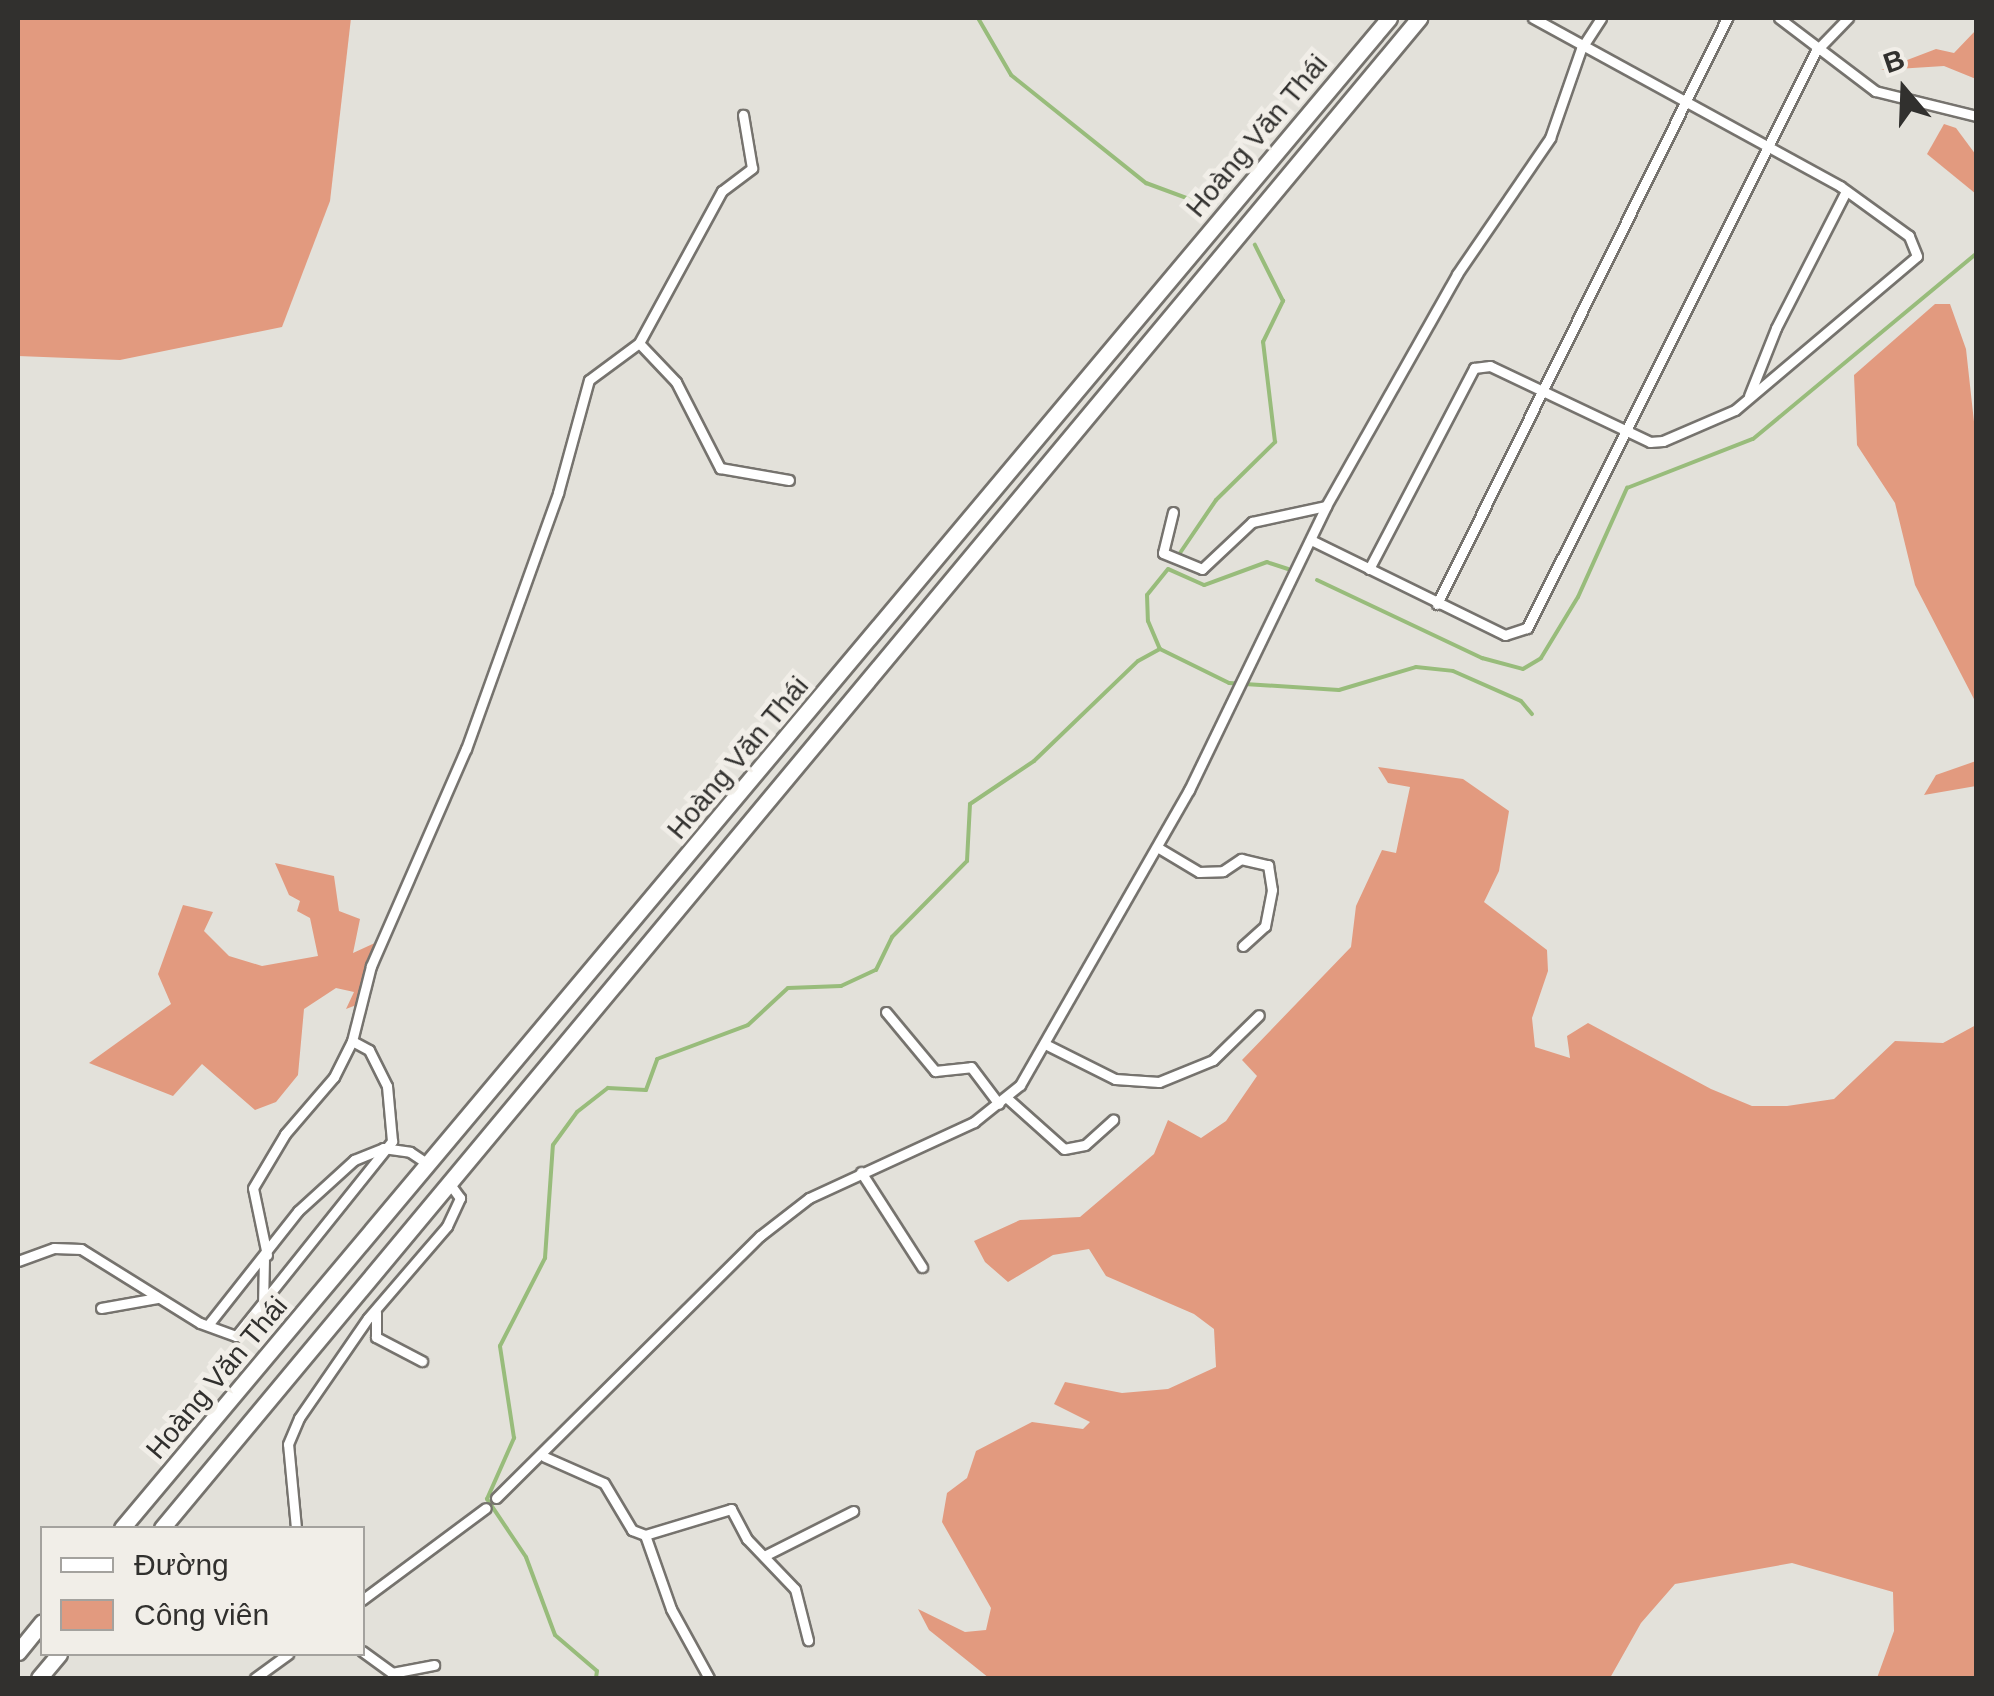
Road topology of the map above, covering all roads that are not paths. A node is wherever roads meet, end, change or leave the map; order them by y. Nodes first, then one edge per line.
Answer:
1 (1390, 18) edge
2 (1419, 18) edge
3 (1532, 18) edge
4 (1601, 18) edge
5 (1727, 18) edge
6 (1779, 18) edge
7 (1848, 18) edge
8 (1581, 50) junction
9 (1816, 50) junction
10 (1682, 105) junction
11 (743, 115) dead end
12 (1976, 116) edge
13 (1764, 148) junction
14 (1846, 190) junction
15 (639, 343) junction
16 (1541, 390) junction
17 (1748, 399) junction
18 (1623, 429) junction
19 (790, 480) dead end
20 (1326, 506) junction
21 (1173, 512) dead end
22 (1311, 540) junction
23 (1368, 569) junction
24 (1437, 604) junction
25 (1158, 847) junction
26 (1243, 946) dead end
27 (886, 1012) dead end
28 (1259, 1015) dead end
29 (352, 1041) junction
30 (1047, 1044) junction
31 (1003, 1101) junction
32 (1114, 1120) dead end
33 (383, 1148) junction
34 (429, 1164) junction
35 (861, 1172) junction
36 (447, 1181) junction
37 (265, 1257) junction
38 (18, 1261) edge
39 (922, 1267) dead end
40 (385, 1296) junction
41 (158, 1298) junction
42 (262, 1306) junction
43 (101, 1308) dead end
44 (208, 1325) junction
45 (422, 1361) dead end
46 (545, 1457) junction
47 (496, 1498) dead end
48 (486, 1508) dead end
49 (853, 1510) dead end
50 (124, 1526) edge
51 (164, 1526) edge
52 (296, 1526) edge
53 (645, 1535) junction
54 (764, 1556) junction
55 (365, 1598) edge
56 (40, 1624) edge
57 (808, 1640) dead end
58 (18, 1652) edge
59 (365, 1653) edge
60 (57, 1656) edge
61 (285, 1656) edge
62 (434, 1665) dead end
63 (39, 1678) edge
64 (255, 1678) edge
65 (710, 1678) edge

1 - 34 main road, Hoàng Văn Thái
2 - 36 main road, Hoàng Văn Thái
3 - 8 street
4 - 8 street
5 - 10 street
6 - 9 street
7 - 9 street
8 - 10 street
8 - 20 street
9 - 12 street
9 - 13 street
10 - 13 street
10 - 16 street
11 - 15 street
13 - 14 street
13 - 18 street
14 - 17 street
14 - 17 street
15 - 19 street
15 - 29 street
16 - 18 street
16 - 23 street
16 - 24 street
17 - 18 street
18 - 24 street
20 - 21 street
20 - 22 street
22 - 23 street
22 - 25 street
23 - 24 street
25 - 26 street
25 - 30 street
27 - 31 street
28 - 30 street
29 - 33 street
29 - 37 street
30 - 31 street
31 - 32 street
31 - 35 street
33 - 34 street
33 - 37 street
33 - 42 street
34 - 36 main road
34 - 50 main road, Hoàng Văn Thái
35 - 39 street
35 - 46 street
36 - 40 street
36 - 51 main road, Hoàng Văn Thái
37 - 42 street
37 - 44 street
38 - 41 street
40 - 45 street
40 - 52 street
41 - 43 street
41 - 44 street
42 - 44 street
46 - 47 street
46 - 53 street
48 - 55 street
49 - 54 street
53 - 54 street
53 - 65 street
54 - 57 street
56 - 58 main road
59 - 62 street
60 - 63 main road
61 - 64 street

